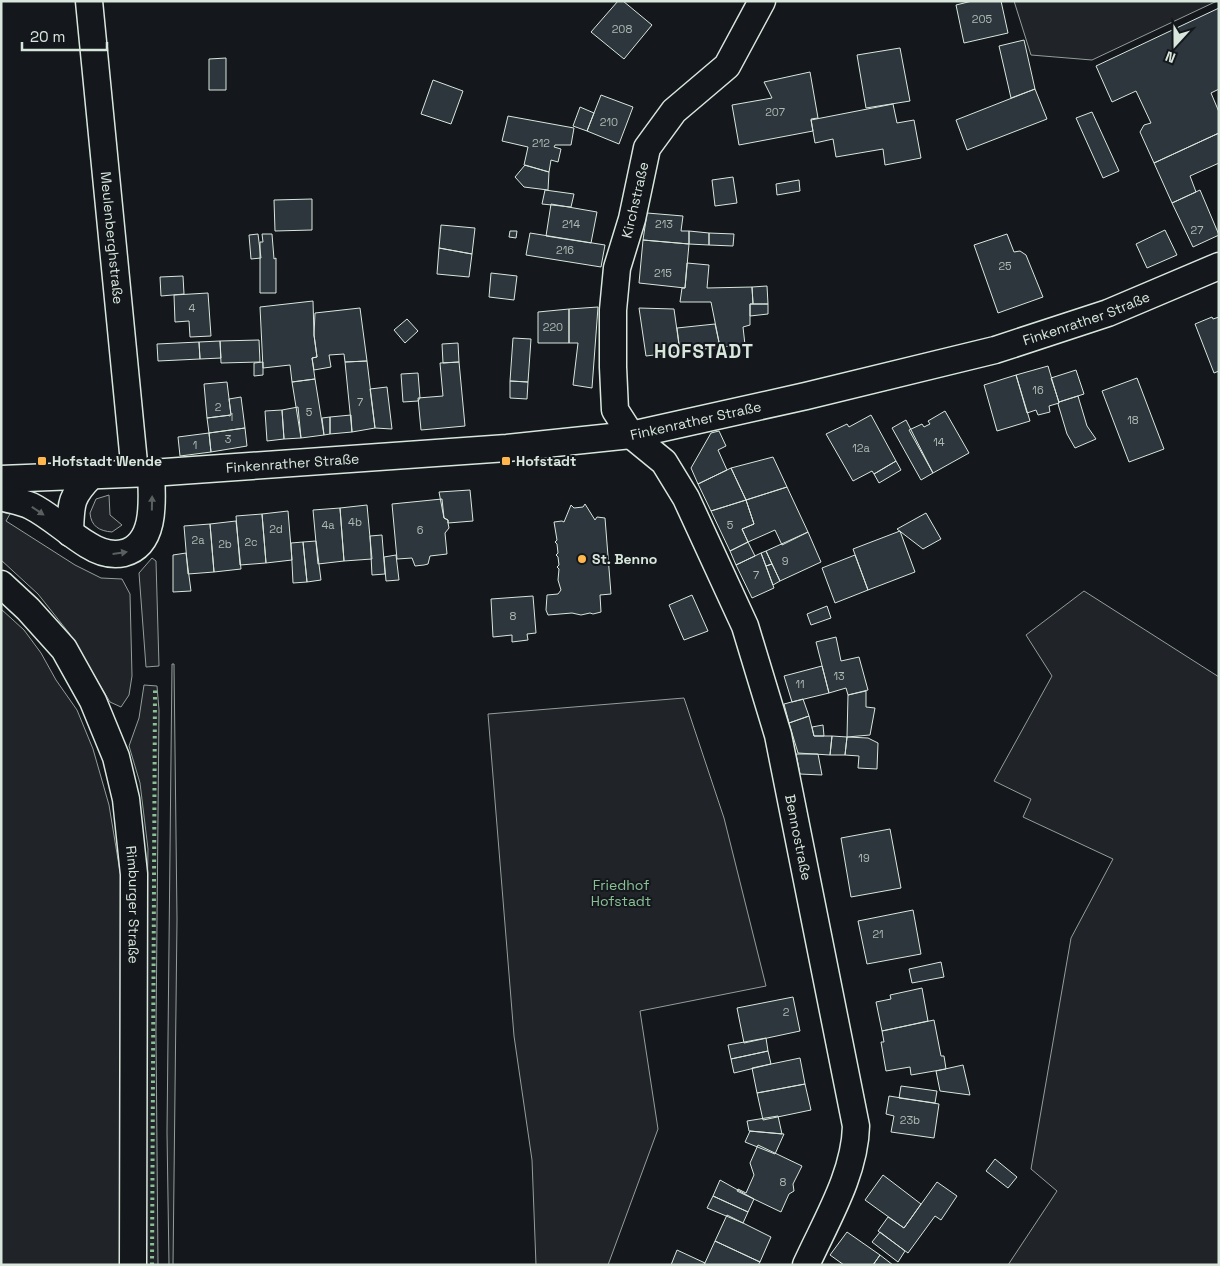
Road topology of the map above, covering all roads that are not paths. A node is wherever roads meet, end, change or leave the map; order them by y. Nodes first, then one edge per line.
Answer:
1 (89, 1) edge
2 (762, 1) edge
3 (1219, 266) edge
4 (631, 435) junction
5 (143, 473) junction
6 (91, 476) junction
7 (1, 479) edge
8 (1, 497) edge
9 (70, 533) junction
10 (1, 584) edge
11 (133, 1265) edge
12 (806, 1265) edge

1 - 5 street, Meulenberghstraße
2 - 4 street, Kirchstraße
3 - 4 street, Finkenrather Straße
4 - 5 street, Finkenrather Straße
4 - 12 street, Bennostraße
5 - 6 street, Finkenrather Straße
9 -> 5 street
6 - 7 street, Finkenrather Straße
6 - 9 street
8 -> 9 street
10 - 11 street, Rimburger Straße

